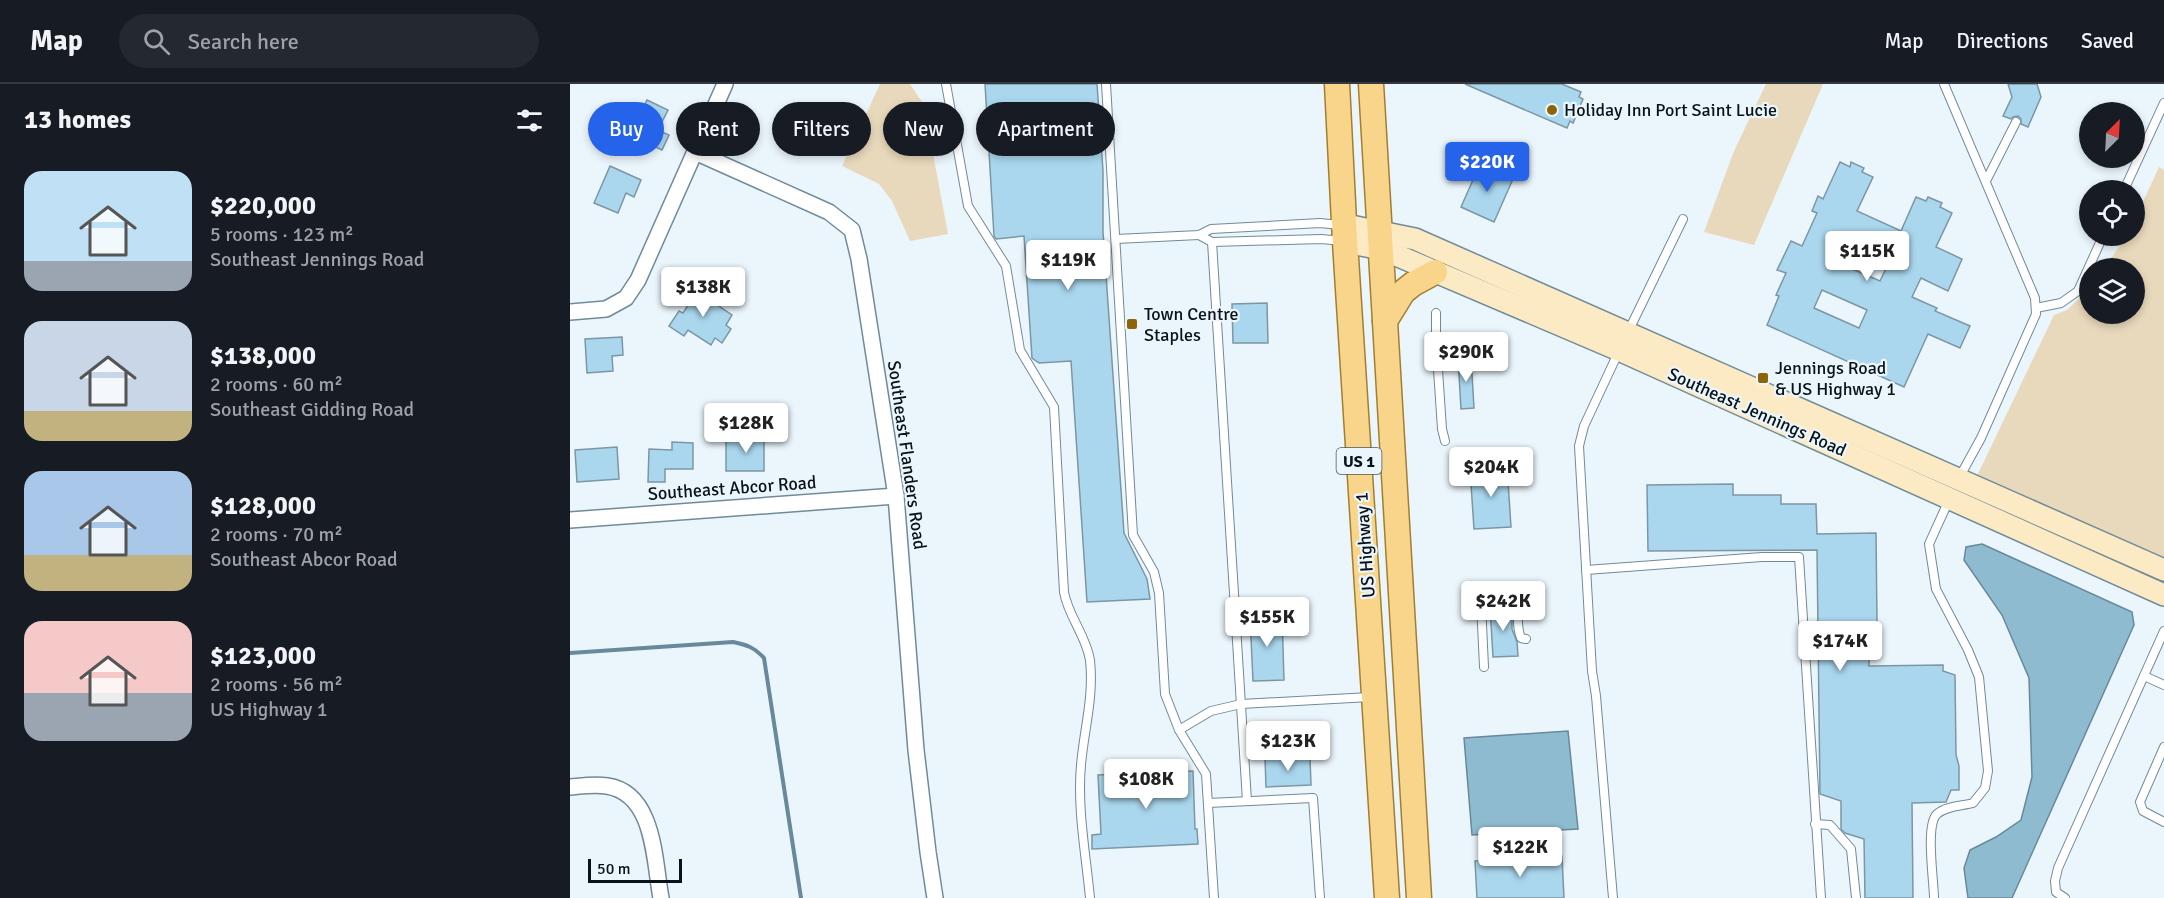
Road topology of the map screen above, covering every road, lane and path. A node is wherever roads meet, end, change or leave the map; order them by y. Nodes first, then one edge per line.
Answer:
1 (725, 84) edge
2 (946, 84) edge
3 (1106, 84) edge
4 (1337, 84) edge
5 (1371, 84) edge
6 (1944, 84) edge
7 (717, 102) edge
8 (2164, 103) edge
9 (2016, 122) dead end
10 (693, 156) edge
11 (704, 156) edge
12 (2129, 180) edge
13 (1986, 182) junction
14 (1683, 219) dead end
15 (1346, 233) junction
16 (1200, 235) junction
17 (1116, 239) junction
18 (1382, 240) junction
19 (1212, 242) junction
20 (2098, 246) edge
21 (1435, 272) junction
22 (2036, 308) junction
23 (570, 312) edge
24 (1436, 313) dead end
25 (1385, 321) junction
26 (1623, 342) junction
27 (1445, 441) dead end
28 (1958, 478) junction
29 (896, 496) junction
30 (1949, 499) junction
31 (570, 520) edge
32 (1586, 570) junction
33 (2164, 570) edge
34 (2164, 596) edge
35 (2164, 631) edge
36 (1526, 639) dead end
37 (1484, 667) dead end
38 (2144, 676) junction
39 (2164, 685) edge
40 (1374, 696) junction
41 (1241, 704) junction
42 (1179, 730) junction
43 (2164, 747) edge
44 (570, 787) edge
45 (1247, 801) junction
46 (1208, 804) junction
47 (2164, 822) edge
48 (1815, 824) junction
49 (661, 898) edge
50 (935, 898) edge
51 (1090, 898) edge
52 (1214, 898) edge
53 (1320, 898) edge
54 (1387, 898) edge
55 (1419, 898) edge
56 (1613, 898) edge
57 (1821, 898) edge
58 (1856, 898) edge
59 (1934, 898) edge
60 (2065, 898) edge

1 - 7 street
2 - 51 lane
3 - 17 lane
4 - 15 main road, US Highway 1 / US 1
5 - 18 main road, US Highway 1 / US 1
6 - 13 lane
8 - 12 lane
9 - 13 lane
10 - 23 street
11 - 29 street, Southeast Flanders Road
13 - 22 lane
14 - 26 lane
15 - 16 lane
15 - 18 street, Southeast Jennings Road
15 - 19 lane
15 - 40 main road, US Highway 1 / US 1
16 - 17 lane
16 - 19 lane
17 - 42 lane
18 - 21 street, Southeast Jennings Road
18 - 25 main road, US Highway 1 / US 1
18 - 26 street, Southeast Jennings Road
19 - 41 lane
20 - 22 lane
21 - 25 main road
21 - 26 street, Southeast Jennings Road
22 - 28 lane
24 - 27 lane
25 - 55 main road, US Highway 1 / US 1
26 - 28 street, Southeast Jennings Road
26 - 30 street, Southeast Jennings Road
26 - 32 lane
28 - 30 lane
28 - 33 street, Southeast Jennings Road
29 - 31 street, Southeast Abcor Road
29 - 50 street, Southeast Flanders Road
30 - 34 street, Southeast Jennings Road
30 - 59 lane
32 - 48 lane
32 - 56 lane
35 - 38 lane
36 - 37 lane
38 - 39 lane
38 - 60 lane
40 - 41 lane
40 - 54 main road, US Highway 1 / US 1
41 - 42 lane
41 - 45 lane
42 - 46 lane
43 - 47 lane
44 - 49 street
45 - 46 lane
45 - 53 lane
46 - 52 lane
48 - 57 lane
48 - 58 lane

